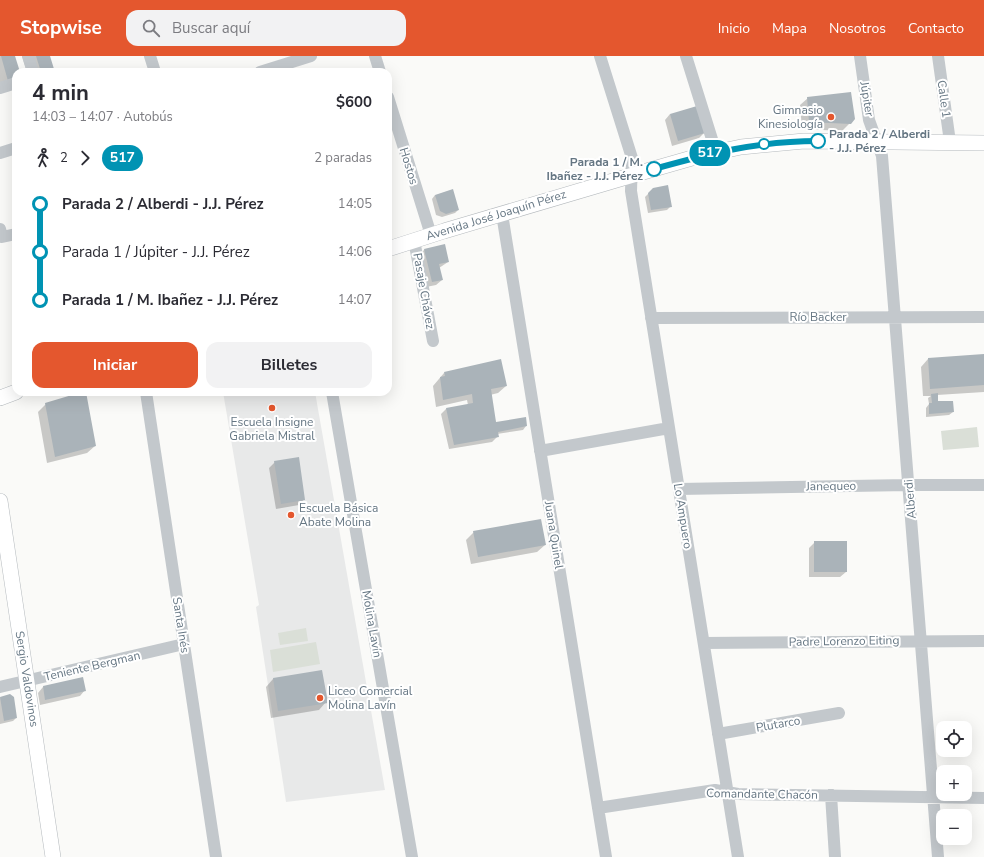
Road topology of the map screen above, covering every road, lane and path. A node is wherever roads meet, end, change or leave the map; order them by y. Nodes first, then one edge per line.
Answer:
1 (28, 56) edge
2 (150, 56) edge
3 (311, 56) edge
4 (375, 56) edge
5 (600, 56) edge
6 (686, 56) edge
7 (860, 56) edge
8 (938, 56) edge
9 (31, 68) edge
10 (154, 68) edge
11 (273, 68) edge
12 (379, 68) edge
13 (12, 84) edge
14 (0, 88) edge
15 (392, 110) edge
16 (877, 141) junction
17 (950, 142) junction
18 (984, 143) edge
19 (12, 149) edge
20 (716, 152) junction
21 (0, 153) edge
22 (632, 175) junction
23 (502, 214) junction
24 (0, 229) edge
25 (12, 235) edge
26 (431, 235) junction
27 (414, 240) junction
28 (392, 248) edge
29 (894, 317) junction
30 (651, 318) junction
31 (984, 318) edge
32 (433, 342) dead end
33 (12, 394) edge
34 (147, 396) edge
35 (333, 396) edge
36 (0, 398) edge
37 (669, 428) junction
38 (540, 451) junction
39 (908, 485) junction
40 (984, 485) edge
41 (679, 489) junction
42 (0, 501) edge
43 (921, 641) junction
44 (984, 641) edge
45 (704, 643) junction
46 (184, 644) junction
47 (27, 681) junction
48 (0, 687) edge
49 (838, 713) dead end
50 (718, 734) junction
51 (728, 792) junction
52 (830, 795) junction
53 (933, 797) junction
54 (984, 798) edge
55 (598, 808) junction
56 (54, 857) edge
57 (216, 857) edge
58 (412, 857) edge
59 (606, 857) edge
60 (738, 857) edge
61 (835, 857) edge
62 (938, 857) edge

1 - 9 street
2 - 10 street
3 - 11 street
4 - 12 street
5 - 22 street, Lo Ampuero
6 - 20 street
7 - 16 street, Júpiter
8 - 17 street, Calle 1
13 - 14 street
15 - 26 street, Hostos
16 - 17 main road, Avenida José Joaquín Pérez
16 - 20 main road, Avenida José Joaquín Pérez
16 - 29 street, Alberdi
17 - 18 main road, Avenida José Joaquín Pérez
19 - 21 street
20 - 22 main road, Avenida José Joaquín Pérez
22 - 23 main road, Avenida José Joaquín Pérez
22 - 30 street, Lo Ampuero
23 - 26 main road, Avenida José Joaquín Pérez
23 - 38 street, Juana Quinel
24 - 25 street
26 - 27 main road, Avenida José Joaquín Pérez
27 - 28 main road, Avenida José Joaquín Pérez
27 - 32 street, Pasaje Chávez
29 - 30 street, Río Backer
29 - 31 street, Río Backer
29 - 39 street, Alberdi
30 - 37 street, Lo Ampuero
33 - 36 main road
34 - 46 street, Santa Inés
35 - 58 street, Molina Lavín
37 - 38 street
37 - 41 street, Lo Ampuero
38 - 55 street, Juana Quinel
39 - 40 street, Janequeo
39 - 41 street, Janequeo
39 - 43 street, Alberdi
41 - 45 street, Lo Ampuero
42 - 47 main road, Sergio Valdovinos
43 - 44 street, Padre Lorenzo Eiting
43 - 45 street, Padre Lorenzo Eiting
43 - 53 street, Alberdi
45 - 50 street, Lo Ampuero
46 - 47 street, Teniente Bergman
46 - 57 street, Santa Inés
47 - 48 street, Teniente Bergman
47 - 56 main road, Sergio Valdovinos
49 - 50 street, Plutarco
50 - 51 street, Lo Ampuero
51 - 52 street, Comandante Chacón
51 - 55 street, Comandante Chacón
51 - 60 street, Lo Ampuero
52 - 53 street, Comandante Chacón
52 - 61 street, Comandante Chacón
53 - 54 street, Comandante Chacón
53 - 62 street, Alberdi
55 - 59 street, Juana Quinel

